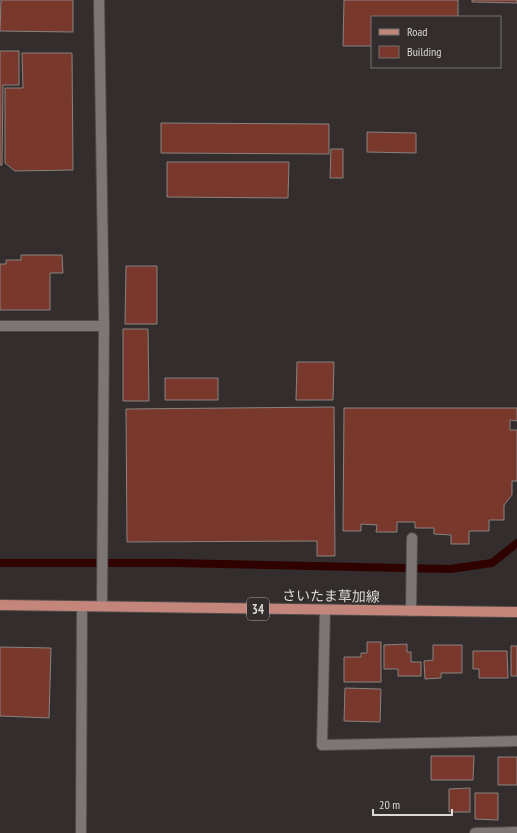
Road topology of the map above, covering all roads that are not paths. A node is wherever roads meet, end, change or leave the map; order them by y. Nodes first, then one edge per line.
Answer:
1 (99, 0) edge
2 (0, 326) edge
3 (104, 326) junction
4 (412, 538) dead end
5 (0, 605) edge
6 (102, 606) junction
7 (82, 607) junction
8 (325, 610) junction
9 (411, 611) junction
10 (517, 612) edge
11 (517, 741) edge
12 (517, 832) edge
13 (81, 833) edge
14 (475, 833) edge

1 - 3 street
2 - 3 street
3 - 6 street
4 - 9 street
5 - 7 main road, さいたま草加線 / 34
6 - 7 main road, さいたま草加線 / 34
6 - 8 main road, さいたま草加線 / 34
7 - 13 street
8 - 9 main road, さいたま草加線 / 34
8 - 11 street
9 - 10 main road, さいたま草加線 / 34
12 - 14 street

